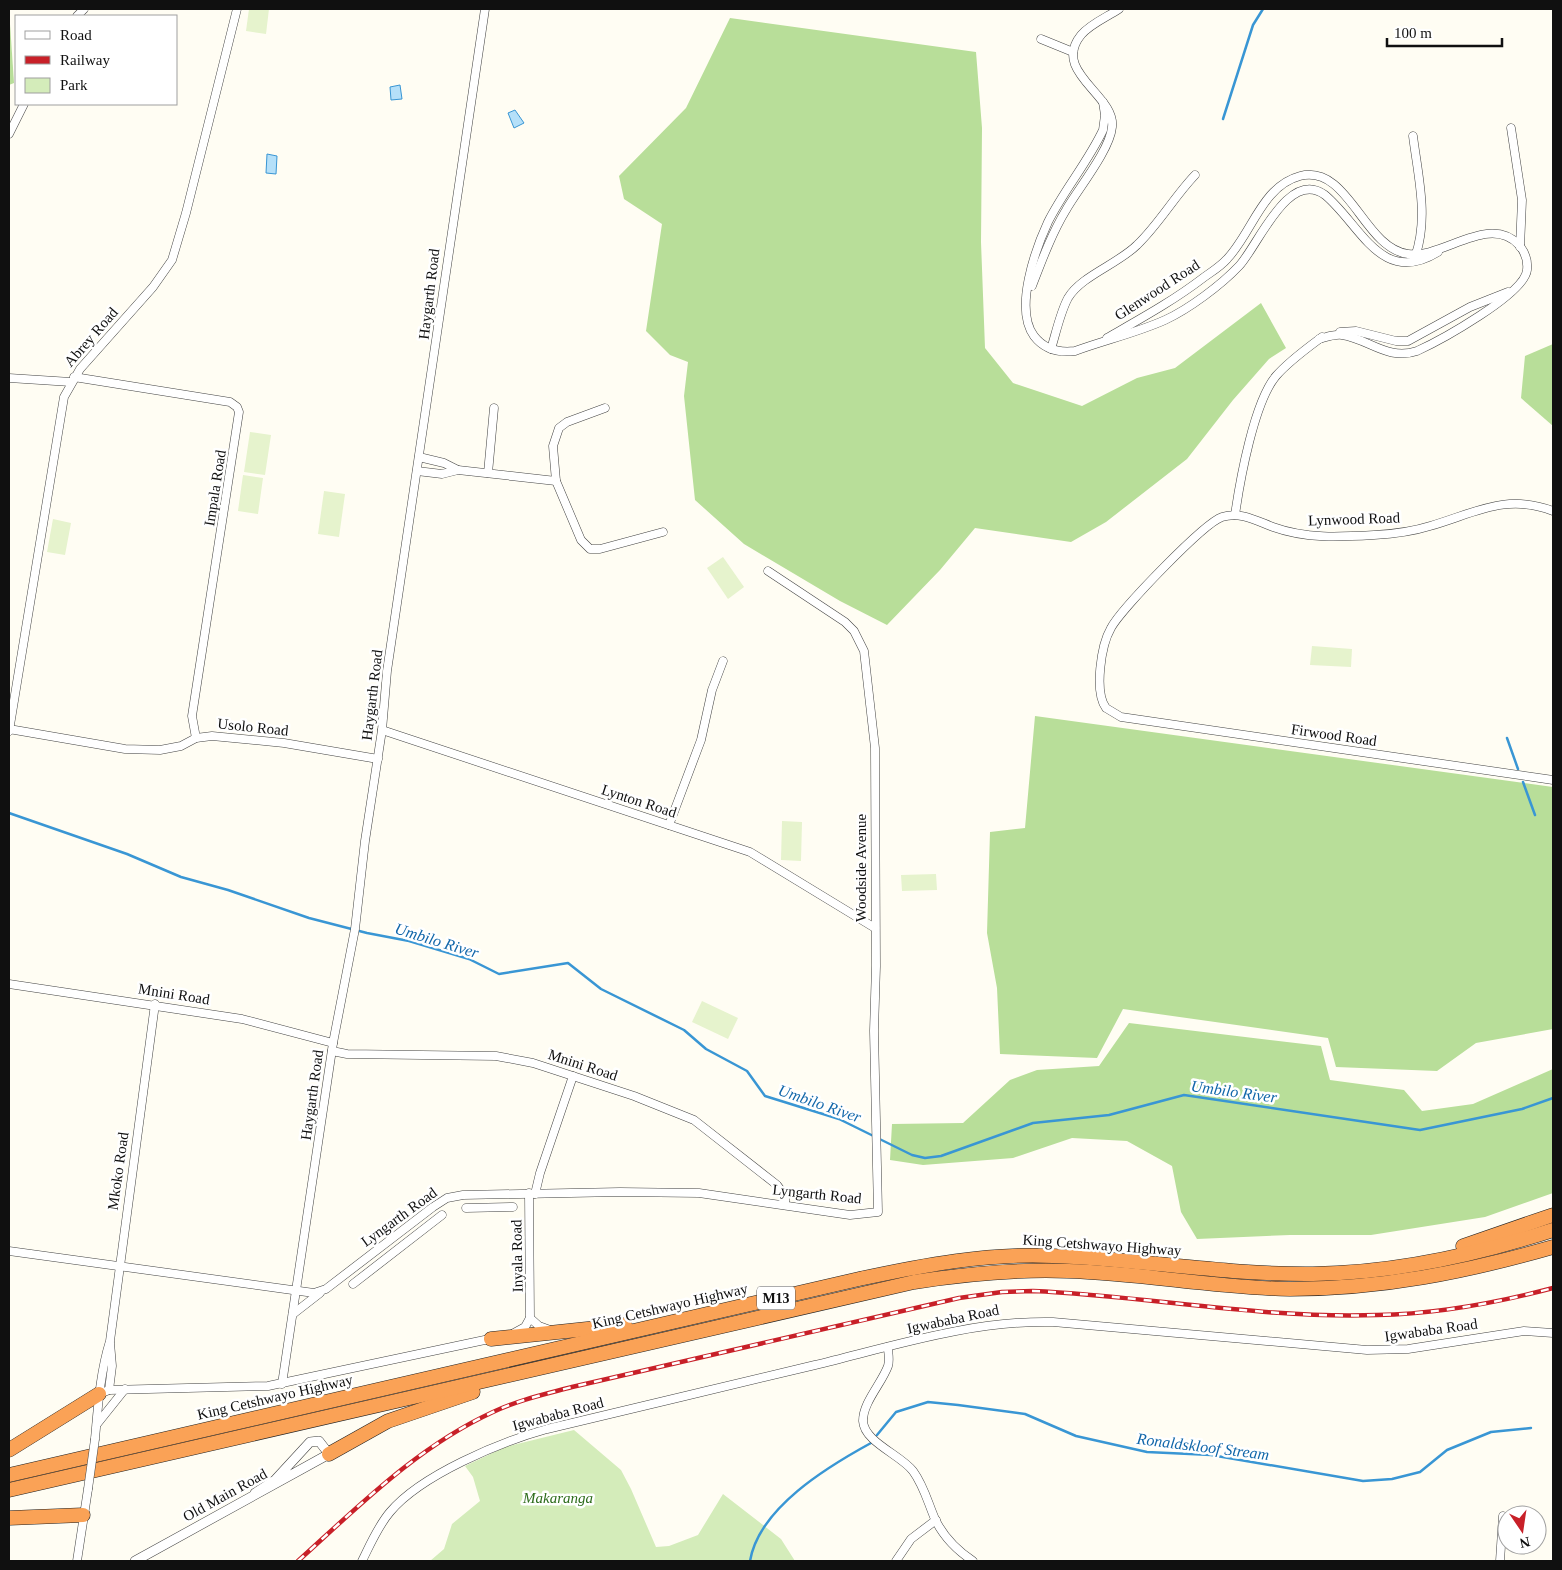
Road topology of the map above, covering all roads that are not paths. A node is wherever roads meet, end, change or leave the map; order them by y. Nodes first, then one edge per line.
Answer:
1 (237, 9) edge
2 (485, 9) edge
3 (1118, 9) edge
4 (1041, 39) dead end
5 (1074, 52) junction
6 (24, 105) edge
7 (1511, 128) dead end
8 (9, 134) edge
9 (1413, 136) dead end
10 (1195, 175) dead end
11 (1446, 247) junction
12 (1520, 247) junction
13 (1416, 254) junction
14 (1412, 264) junction
15 (1514, 289) junction
16 (1108, 338) junction
17 (1319, 339) junction
18 (1050, 349) junction
19 (9, 378) edge
20 (72, 380) junction
21 (494, 408) dead end
22 (605, 408) dead end
23 (419, 457) junction
24 (458, 470) junction
25 (417, 471) junction
26 (488, 473) junction
27 (556, 480) junction
28 (1553, 511) edge
29 (1235, 515) junction
30 (663, 532) dead end
31 (768, 572) dead end
32 (724, 661) dead end
33 (11, 696) edge
34 (9, 730) edge
35 (382, 730) junction
36 (196, 738) junction
37 (378, 759) junction
38 (1553, 780) edge
39 (669, 825) junction
40 (875, 928) junction
41 (9, 984) edge
42 (155, 1004) junction
43 (333, 1047) junction
44 (573, 1076) junction
45 (532, 1193) junction
46 (496, 1194) junction
47 (786, 1205) junction
48 (496, 1206) junction
49 (513, 1207) dead end
50 (466, 1208) dead end
51 (878, 1212) joint
52 (442, 1215) dead end
53 (1553, 1216) edge
54 (414, 1221) junction
55 (1553, 1230) edge
56 (422, 1231) junction
57 (1553, 1246) edge
58 (9, 1251) edge
59 (1553, 1256) edge
60 (118, 1268) junction
61 (1380, 1269) junction
62 (1399, 1283) junction
63 (353, 1284) dead end
64 (296, 1292) junction
65 (320, 1293) junction
66 (750, 1304) junction
67 (293, 1314) junction
68 (530, 1318) junction
69 (558, 1332) junction
70 (1553, 1333) edge
71 (491, 1339) junction
72 (888, 1347) junction
73 (572, 1361) junction
74 (282, 1384) junction
75 (125, 1389) junction
76 (104, 1392) junction
77 (96, 1424) junction
78 (9, 1450) edge
79 (329, 1454) junction
80 (9, 1475) edge
81 (9, 1490) edge
82 (255, 1493) junction
83 (84, 1516) junction
84 (9, 1518) edge
85 (936, 1520) junction
86 (79, 1560) edge
87 (135, 1561) edge
88 (362, 1561) edge
89 (896, 1561) edge
90 (973, 1561) edge

1 - 20 street, Abrey Road
2 - 23 street, Haygarth Road
3 - 5 street
4 - 5 street
5 - 18 street
6 - 8 street
7 - 12 street
9 - 13 street
10 - 18 street
11 - 12 street
11 - 13 street
11 - 14 street
12 - 15 street
13 - 14 street
13 - 16 street, Glenwood Road
14 - 16 street, Glenwood Road
15 - 17 street
15 - 17 street
16 - 18 street, Glenwood Road
17 - 29 street
19 - 20 street
20 - 33 street, Abrey Road
20 - 36 street, Impala Road
21 - 26 street
22 - 27 street
23 - 24 street
23 - 25 street, Haygarth Road
24 - 25 street
24 - 26 street
25 - 35 street, Haygarth Road
26 - 27 street
27 - 30 street
28 - 29 street, Lynwood Road
29 - 38 street, Firwood Road
31 - 40 street, Woodside Avenue
32 - 39 street
33 - 34 street, Abrey Road
34 - 36 street, Usolo Road
35 - 37 street, Haygarth Road
35 - 39 street, Lynton Road
36 - 37 street, Usolo Road
37 - 43 street, Haygarth Road
39 - 40 street, Lynton Road
40 - 51 street, Woodside Avenue
41 - 42 street, Mnini Road
42 - 43 street, Mnini Road
42 - 60 street, Mkoko Road
43 - 44 street, Mnini Road
43 - 64 street, Haygarth Road
44 - 45 street, Inyala Road
44 - 47 street, Mnini Road
45 - 46 street, Lyngarth Road
45 - 47 street, Lyngarth Road
45 - 68 street, Inyala Road
46 - 48 street
46 - 54 street, Lyngarth Road
47 - 51 street, Lyngarth Road
48 - 49 street
48 - 50 street
52 - 56 street
53 - 61 highway
54 - 56 street
54 - 65 street, Lyngarth Road
55 - 61 highway, King Cetshwayo Highway / M13
56 - 63 street
57 - 62 highway, King Cetshwayo Highway / M13
58 - 60 street
59 - 62 highway
60 - 64 street
60 - 76 street, Mkoko Road
61 - 66 highway, King Cetshwayo Highway / M13
62 - 73 highway, King Cetshwayo Highway / M13
64 - 65 street
64 - 67 street, Haygarth Road
65 - 67 street, Lyngarth Road
66 - 69 highway
66 - 80 highway, King Cetshwayo Highway / M13
67 - 74 street, Haygarth Road
68 - 69 street
68 - 71 street
69 - 71 highway
70 - 72 street, Igwababa Road
71 - 74 street
72 - 85 street
72 - 88 street, Igwababa Road
73 - 79 highway
73 - 81 highway, King Cetshwayo Highway / M13
74 - 75 street
75 - 76 street
75 - 77 street
76 - 77 street, Mkoko Road
76 - 78 highway
77 - 83 street, Mkoko Road, bridge
79 - 82 street, Old Main Road
79 - 82 street
82 - 87 street, Old Main Road
83 - 84 highway
83 - 86 street, Mkoko Road
85 - 89 street
85 - 90 street

